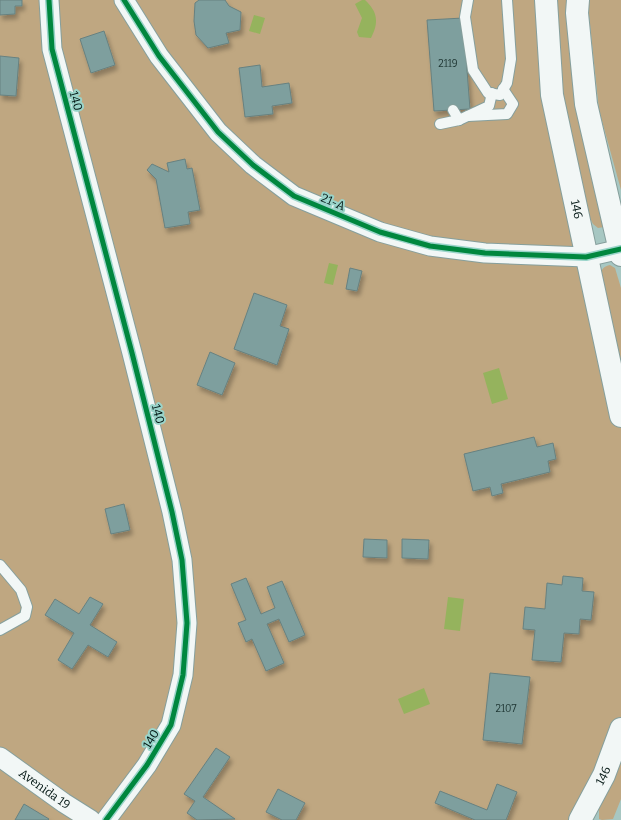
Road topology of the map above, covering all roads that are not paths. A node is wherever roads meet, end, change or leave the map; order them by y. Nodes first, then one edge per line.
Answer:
1 (49, 0) edge
2 (124, 0) edge
3 (468, 0) edge
4 (507, 0) edge
5 (546, 0) edge
6 (578, 0) edge
7 (503, 89) junction
8 (492, 93) junction
9 (453, 110) dead end
10 (463, 118) junction
11 (440, 124) dead end
12 (621, 251) edge
13 (586, 257) junction
14 (621, 416) edge
15 (0, 565) edge
16 (0, 630) edge
17 (621, 729) edge
18 (0, 757) edge
19 (91, 820) edge
20 (106, 820) edge
21 (580, 820) edge

1 - 20 street, 140
2 - 13 street, 21-A
3 - 8 lane
4 - 7 lane
5 - 13 main road, 146
6 - 12 main road
7 - 8 lane
7 - 10 lane
8 - 10 lane
9 - 10 lane
10 - 11 lane
12 - 13 street, 21-A
13 - 14 main road, 146
15 - 16 lane
17 - 21 main road, 146
18 - 19 street, Avenida 19

